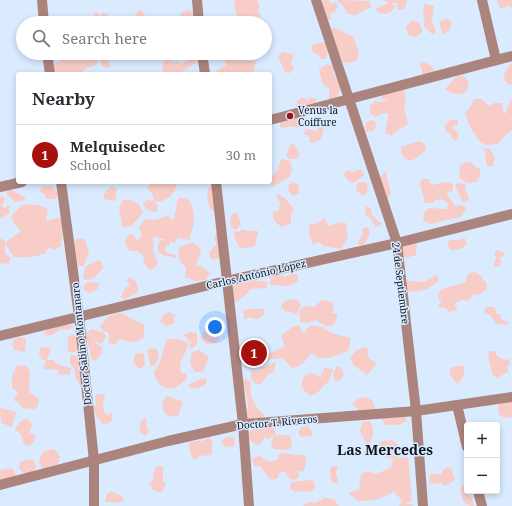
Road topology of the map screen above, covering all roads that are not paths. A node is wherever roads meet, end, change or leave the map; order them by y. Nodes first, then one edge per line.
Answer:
1 (42, 0) edge
2 (197, 0) edge
3 (316, 0) edge
4 (482, 0) edge
5 (43, 16) edge
6 (198, 16) edge
7 (512, 56) edge
8 (48, 60) edge
9 (203, 60) edge
10 (496, 60) junction
11 (50, 72) edge
12 (205, 72) edge
13 (348, 100) junction
14 (272, 119) edge
15 (16, 183) edge
16 (61, 184) edge
17 (216, 184) edge
18 (0, 187) edge
19 (512, 214) edge
20 (397, 243) junction
21 (226, 281) junction
22 (79, 316) junction
23 (0, 336) edge
24 (512, 397) edge
25 (457, 405) junction
26 (416, 411) junction
27 (243, 424) junction
28 (464, 434) edge
29 (94, 461) junction
30 (0, 485) edge
31 (479, 494) edge
32 (94, 506) edge
33 (250, 506) edge
34 (423, 506) edge
35 (482, 506) edge

1 - 5 street
2 - 6 street
3 - 13 street, 24 de Septiembre
4 - 10 street
7 - 10 street
8 - 11 street
9 - 12 street
10 - 13 street
13 - 14 street
13 - 20 street, 24 de Septiembre
15 - 18 street
16 - 22 street, Doctor Sabino Montanaro
17 - 21 street
19 - 20 street, Carlos António López
20 - 21 street, Carlos António López
20 - 26 street, 24 de Septiembre
21 - 22 street, Carlos António López
21 - 27 street
22 - 23 street, Carlos António López
22 - 29 street, Doctor Sabino Montanaro
24 - 25 street, Doctor T. Riveros
25 - 26 street, Doctor T. Riveros
25 - 28 street
26 - 27 street, Doctor T. Riveros
26 - 34 street, 24 de Septiembre
27 - 29 street, Doctor T. Riveros
27 - 33 street
29 - 30 street, Doctor T. Riveros
29 - 32 street, Doctor Sabino Montanaro
31 - 35 street

